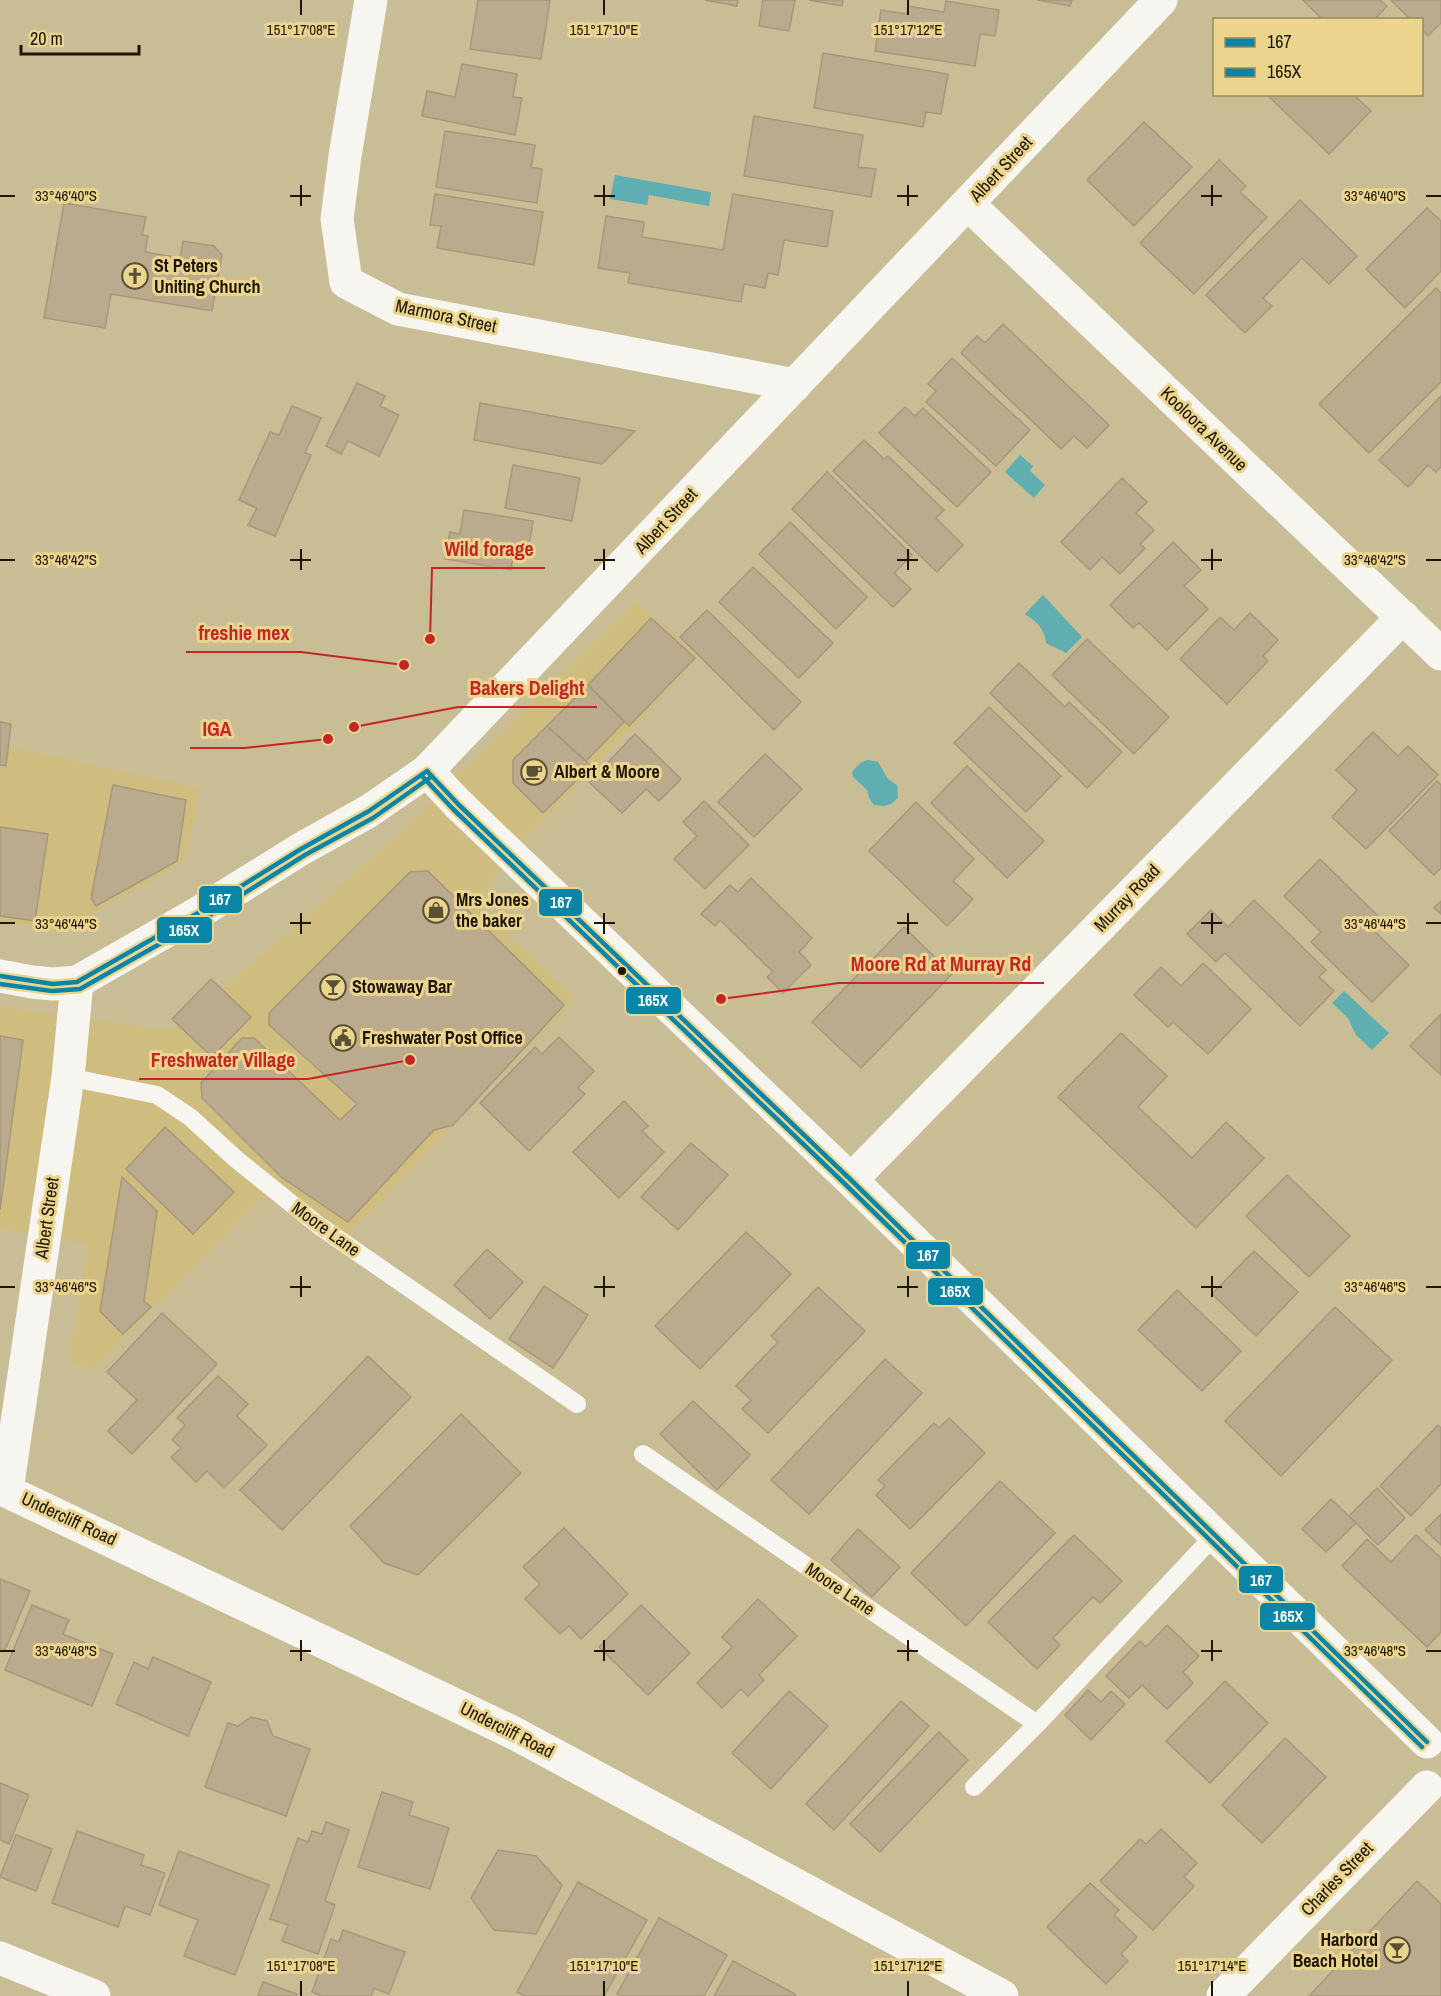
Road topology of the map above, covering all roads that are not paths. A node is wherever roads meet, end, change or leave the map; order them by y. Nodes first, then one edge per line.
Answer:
1 (371, 0) edge
2 (1161, 0) edge
3 (968, 204) junction
4 (795, 385) junction
5 (1403, 617) junction
6 (1441, 654) edge
7 (427, 771) junction
8 (0, 976) edge
9 (65, 983) junction
10 (68, 1077) junction
11 (851, 1180) junction
12 (577, 1404) dead end
13 (643, 1454) dead end
14 (3, 1489) edge
15 (1215, 1535) junction
16 (1037, 1724) junction
17 (1434, 1738) edge
18 (974, 1787) dead end
19 (1434, 1791) edge
20 (0, 1958) edge
21 (1227, 1995) edge
22 (94, 1996) edge
23 (1002, 1996) edge

1 - 4 street, Marmora Street
2 - 3 street, Albert Street
3 - 4 street, Albert Street
3 - 5 street, Kooloora Avenue
4 - 7 street, Albert Street
5 - 6 street, Kooloora Avenue
5 - 11 street, Murray Road
7 - 9 street, Albert Street
7 - 11 street
8 - 9 street
9 - 10 street, Albert Street
10 - 12 lane, Moore Lane
10 - 14 street, Albert Street
11 - 15 street
13 - 16 lane, Moore Lane
14 - 23 street, Undercliff Road
15 - 16 lane
15 - 17 street
16 - 18 lane
17 - 19 street
19 - 21 street, Charles Street
20 - 22 street

